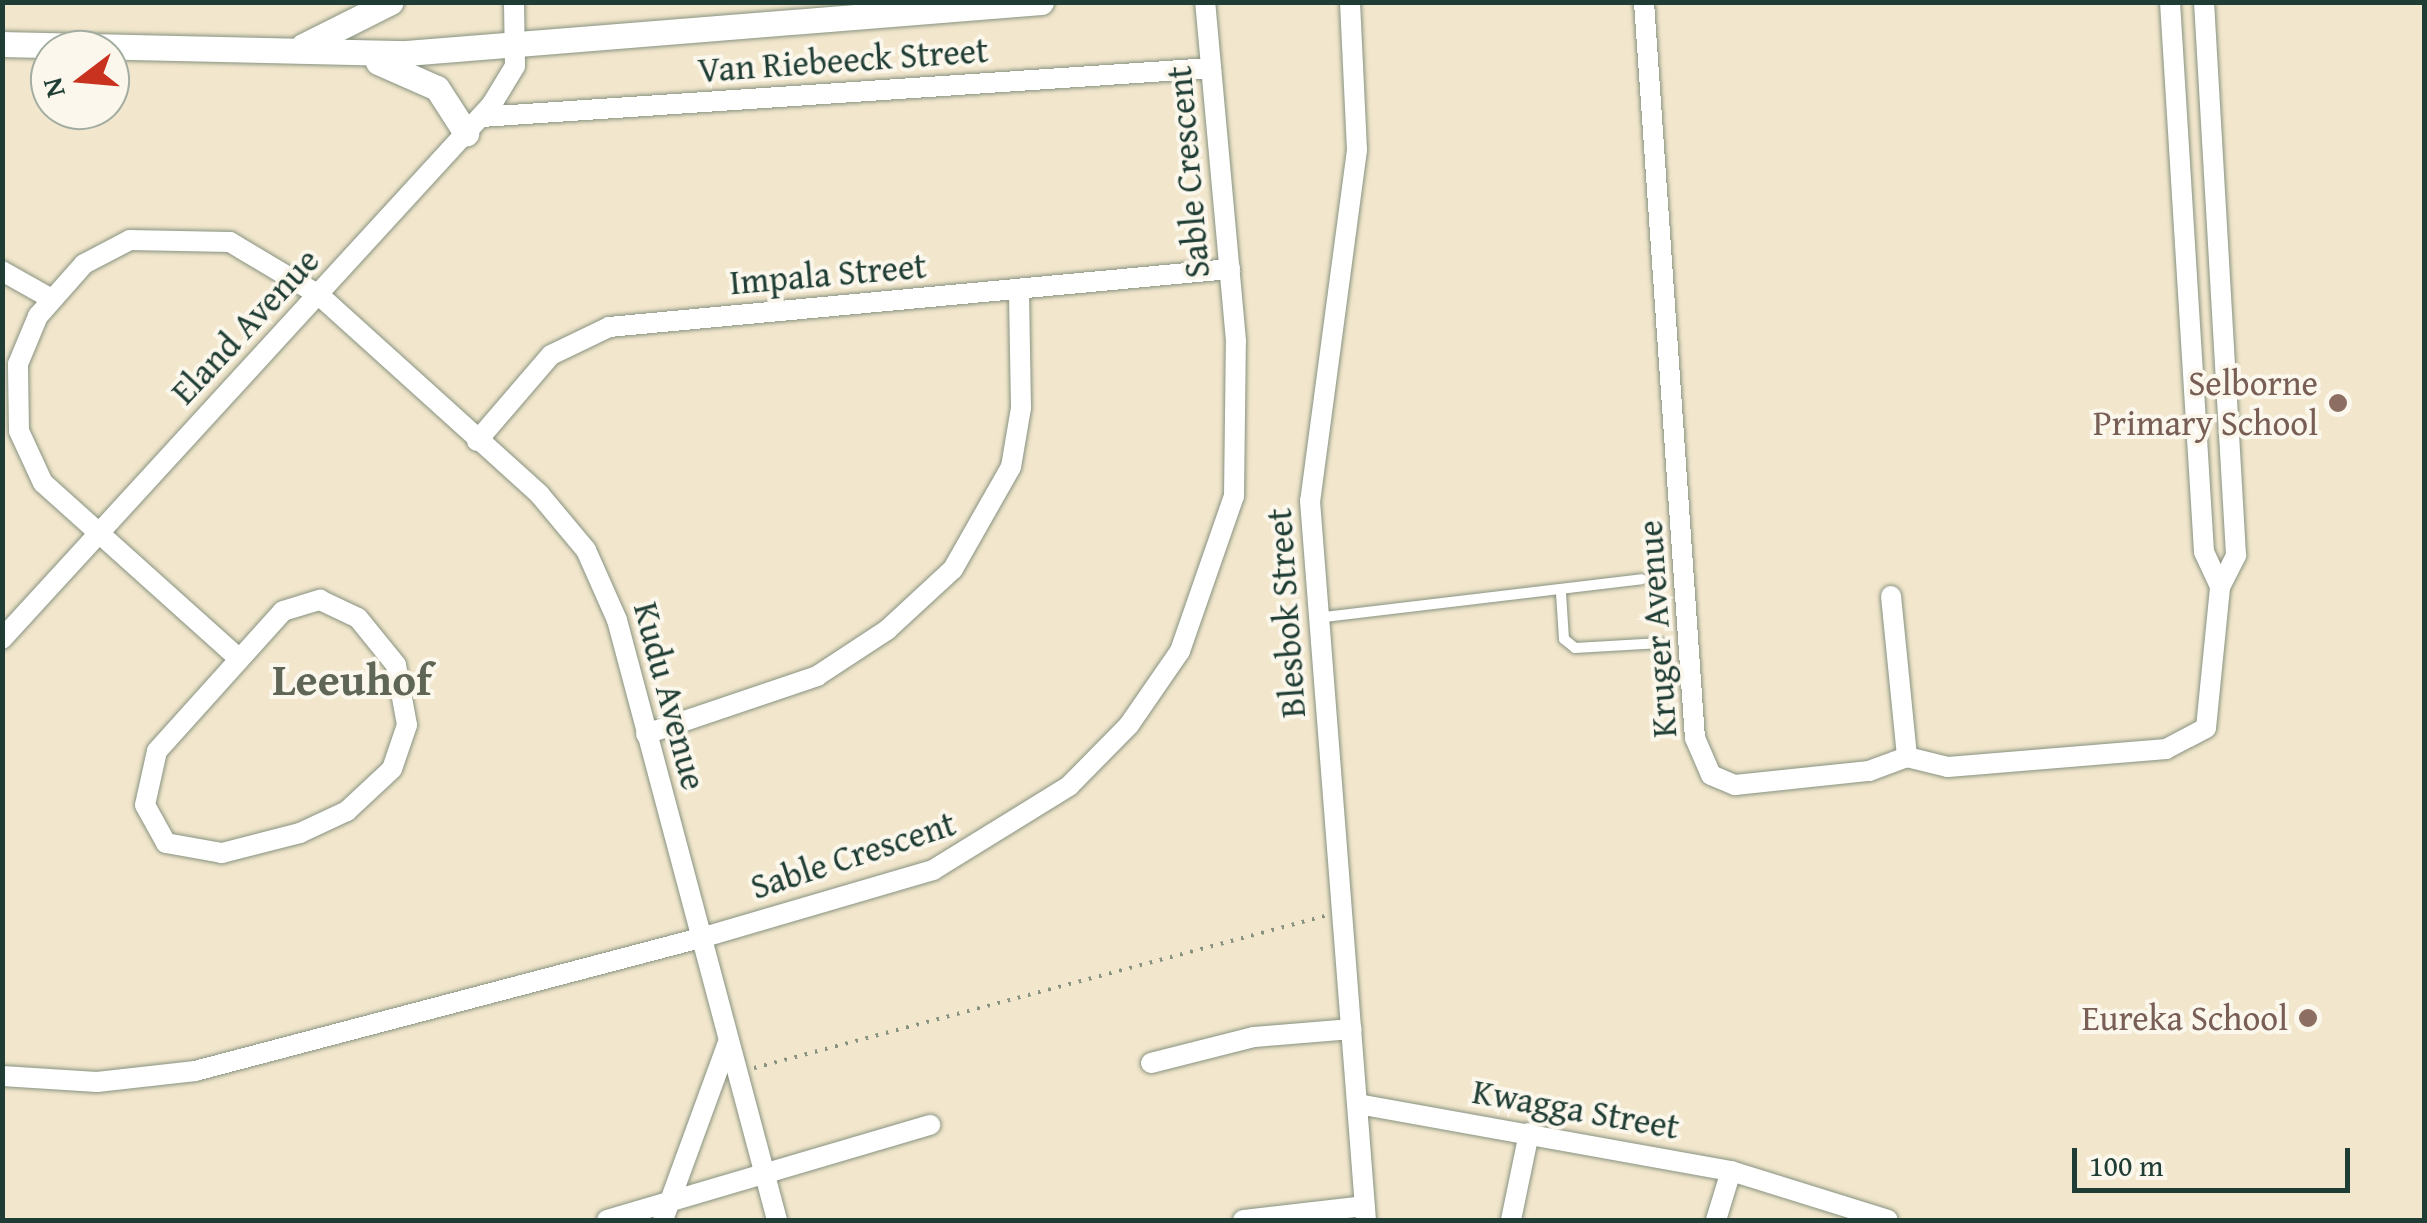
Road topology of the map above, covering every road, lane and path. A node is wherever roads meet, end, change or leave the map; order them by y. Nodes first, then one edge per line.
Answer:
1 (391, 2) edge
2 (514, 2) edge
3 (1040, 2) edge
4 (1205, 2) edge
5 (1350, 2) edge
6 (1644, 2) edge
7 (2170, 2) edge
8 (2204, 2) edge
9 (928, 7) edge
10 (2, 44) edge
11 (516, 47) junction
12 (253, 54) junction
13 (333, 55) junction
14 (1211, 68) junction
15 (474, 125) junction
16 (1230, 269) junction
17 (2, 271) edge
18 (1019, 289) junction
19 (319, 295) junction
20 (50, 298) junction
21 (478, 440) junction
22 (98, 534) junction
23 (1642, 580) dead end
24 (2220, 587) junction
25 (1561, 592) junction
26 (1891, 596) dead end
27 (1316, 618) junction
28 (2, 639) edge
29 (1661, 642) dead end
30 (236, 656) junction
31 (646, 734) junction
32 (1907, 757) junction
33 (1344, 911) junction
34 (704, 937) junction
35 (1352, 1029) junction
36 (728, 1042) junction
37 (1151, 1063) dead end
38 (736, 1073) junction
39 (2, 1076) edge
40 (1358, 1104) junction
41 (930, 1125) dead end
42 (1529, 1133) junction
43 (1731, 1170) junction
44 (764, 1174) junction
45 (667, 1211) edge
46 (1365, 1213) edge
47 (607, 1220) edge
48 (777, 1220) edge
49 (1243, 1220) edge
50 (1510, 1220) edge
51 (1716, 1220) edge
52 (1888, 1220) edge

1 - 12 street
2 - 11 street
3 - 9 street, Van Riebeeck Street
4 - 14 street, Sable Crescent
5 - 27 street, Blesbok Street
6 - 32 street, Kruger Avenue
7 - 24 street, Kruger Avenue
8 - 24 street, Kruger Avenue
9 - 11 street, Van Riebeeck Street
10 - 12 street, Van Riebeeck Street
11 - 13 street, Van Riebeeck Street
11 - 15 street, Eland Avenue
12 - 13 street, Van Riebeeck Street
13 - 15 street
14 - 15 street, Van Riebeeck Street
14 - 16 street, Sable Crescent
15 - 19 street, Eland Avenue
16 - 18 street, Impala Street
16 - 34 street, Sable Crescent
17 - 20 street
18 - 21 street, Impala Street
18 - 31 street
19 - 20 street, Kudu Avenue
19 - 21 street, Kudu Avenue
19 - 22 street, Eland Avenue
20 - 22 street
21 - 31 street, Kudu Avenue
22 - 28 street, Eland Avenue
22 - 30 street
23 - 25 lane
24 - 32 street, Kruger Avenue
25 - 27 lane
25 - 29 lane
26 - 32 street
27 - 33 street, Blesbok Street
30 - 30 street
31 - 34 street, Kudu Avenue
33 - 35 street, Blesbok Street
33 - 38 path
34 - 36 street, Kudu Avenue
34 - 39 street, Sable Crescent
35 - 37 street
35 - 40 street, Blesbok Street
36 - 38 street, Kudu Avenue
36 - 45 street
38 - 44 street, Kudu Avenue
40 - 42 street, Kwagga Street
40 - 46 street, Blesbok Street
41 - 44 street
42 - 43 street, Kwagga Street
42 - 50 street
43 - 51 street
43 - 52 street, Kwagga Street
44 - 45 street
44 - 48 street, Kudu Avenue
45 - 47 street
46 - 49 street

